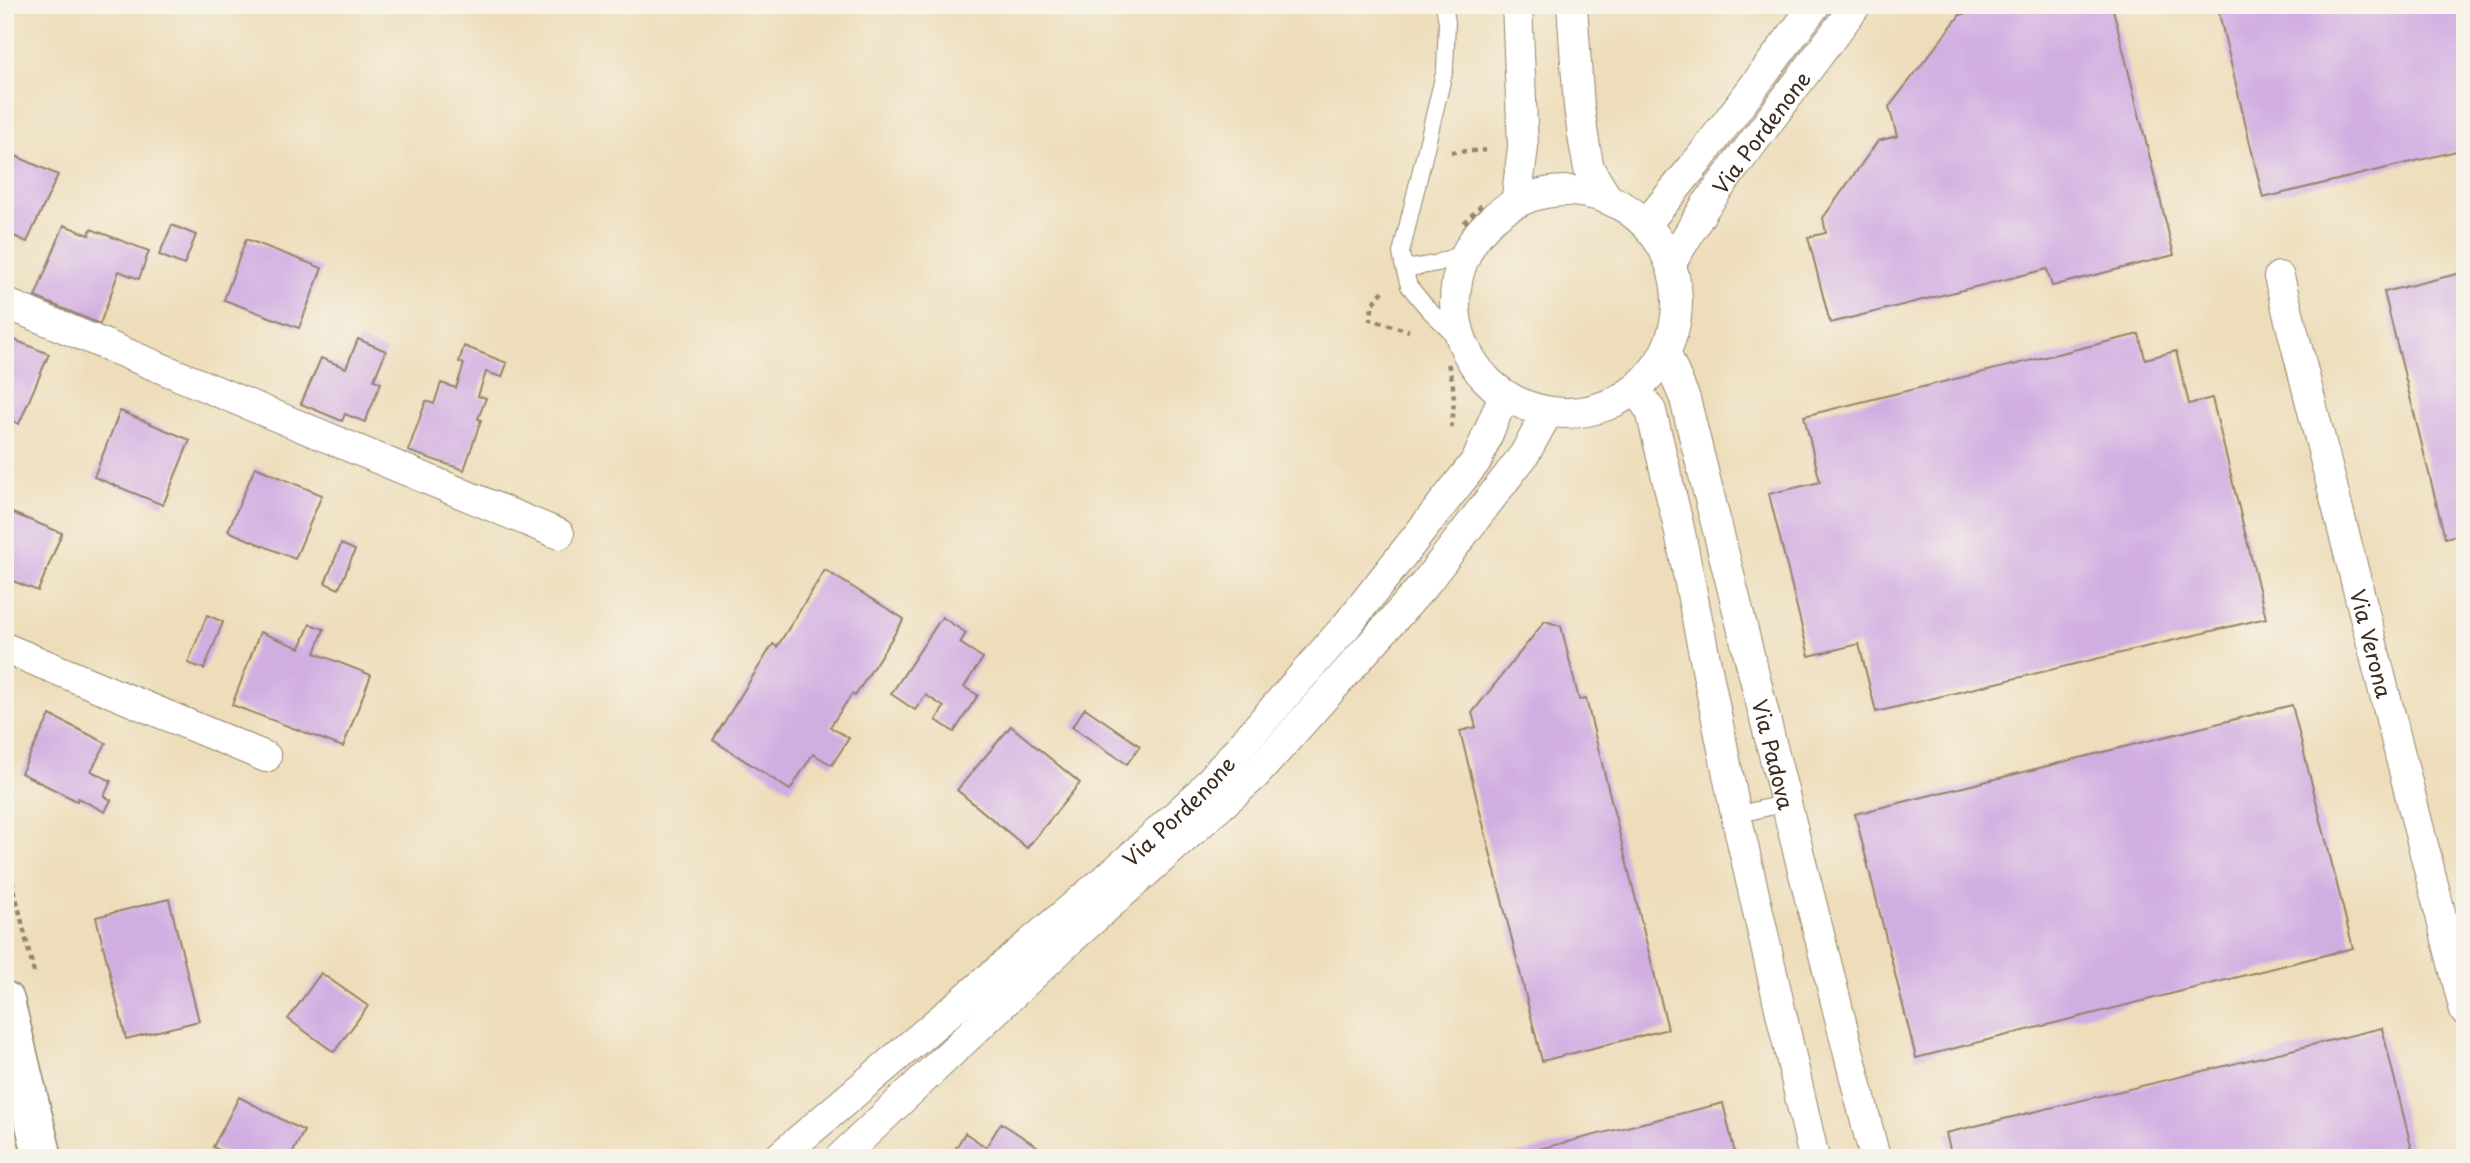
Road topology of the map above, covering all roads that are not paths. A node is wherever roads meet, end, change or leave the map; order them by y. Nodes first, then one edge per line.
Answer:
1 (1444, 5) edge
2 (1517, 5) edge
3 (1572, 5) edge
4 (1815, 5) edge
5 (1856, 5) edge
6 (1607, 198) junction
7 (1502, 200) junction
8 (1646, 224) junction
9 (1463, 239) junction
10 (1671, 263) junction
11 (1403, 264) junction
12 (2279, 277) dead end
13 (5, 303) edge
14 (1452, 346) junction
15 (1666, 354) junction
16 (1636, 390) junction
17 (1504, 395) junction
18 (1548, 412) junction
19 (559, 534) dead end
20 (5, 648) edge
21 (266, 757) dead end
22 (1786, 803) junction
23 (1736, 815) junction
24 (1080, 916) junction
25 (5, 1001) edge
26 (2465, 1011) edge
27 (43, 1158) edge
28 (778, 1158) edge
29 (840, 1158) edge
30 (1814, 1158) edge
31 (1875, 1158) edge

1 - 11 lane
2 - 7 street
3 - 6 street
4 - 8 street, Via Pordenone
5 - 10 street, Via Pordenone
6 - 7 street
6 - 8 street
7 - 9 street
8 - 10 street
9 - 11 lane
9 - 14 street
10 - 15 street
11 - 14 lane
12 - 26 street, Via Verona
13 - 19 street
14 - 17 street
15 - 16 street
15 - 22 street, Via Padova
16 - 18 street
16 - 23 street
17 - 18 street
17 - 24 street, Via Pordenone
18 - 24 street, Via Pordenone
20 - 21 street
22 - 23 lane
22 - 31 street, Via Padova
23 - 30 street
24 - 28 street, Via Pordenone
24 - 29 street, Via Pordenone
25 - 27 main road

